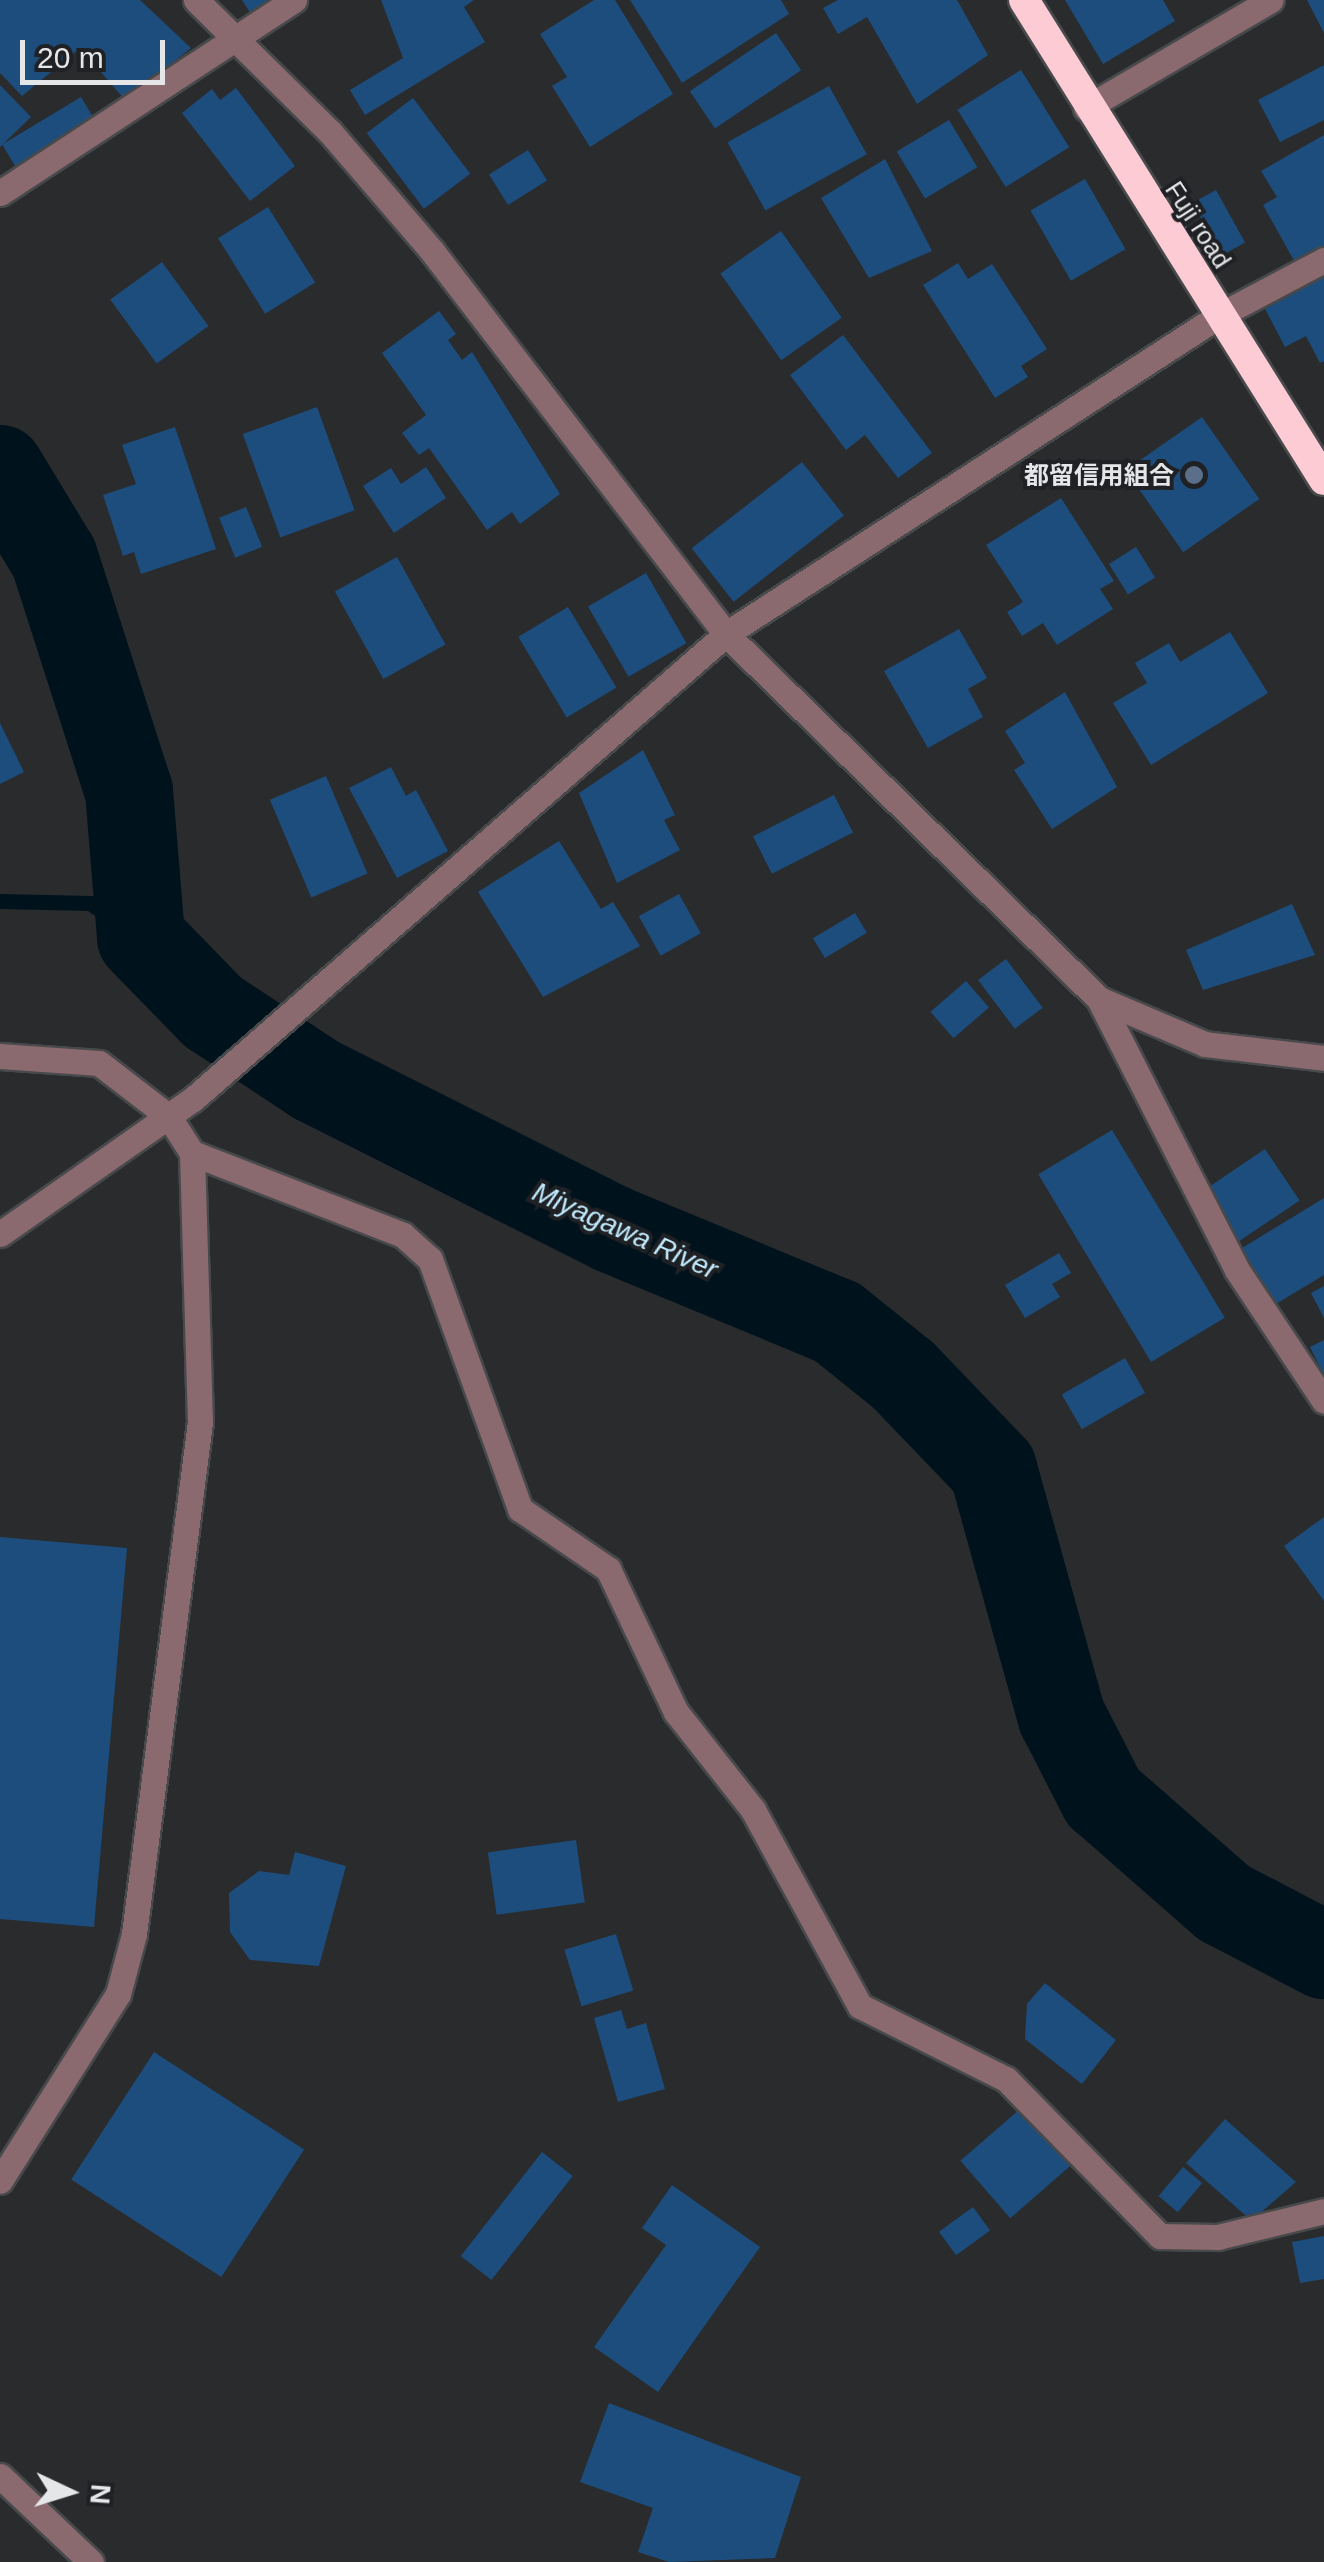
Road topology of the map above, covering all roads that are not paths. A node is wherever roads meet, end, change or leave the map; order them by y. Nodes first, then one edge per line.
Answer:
1 (196, 0) edge
2 (294, 0) edge
3 (1024, 0) edge
4 (1271, 0) edge
5 (235, 38) junction
6 (1086, 108) junction
7 (0, 193) edge
8 (1324, 260) edge
9 (1220, 314) junction
10 (1324, 480) edge
11 (726, 634) junction
12 (1099, 1000) junction
13 (0, 1056) edge
14 (1324, 1058) edge
15 (170, 1117) junction
16 (192, 1153) junction
17 (0, 1234) edge
18 (1324, 1401) edge
19 (0, 2181) edge
20 (1324, 2210) edge
21 (0, 2476) edge
22 (91, 2562) edge

1 - 5 street
2 - 5 street
3 - 6 highway, Fuji road
4 - 6 street
5 - 7 street
5 - 11 street
6 - 9 highway, Fuji road
8 - 9 street
9 - 10 highway, Fuji road
9 - 11 street
11 - 12 street
11 - 15 street
12 - 14 street
12 - 18 street
13 - 15 street
15 - 16 street
15 - 17 street
16 - 19 street
16 - 20 street
21 - 22 street

